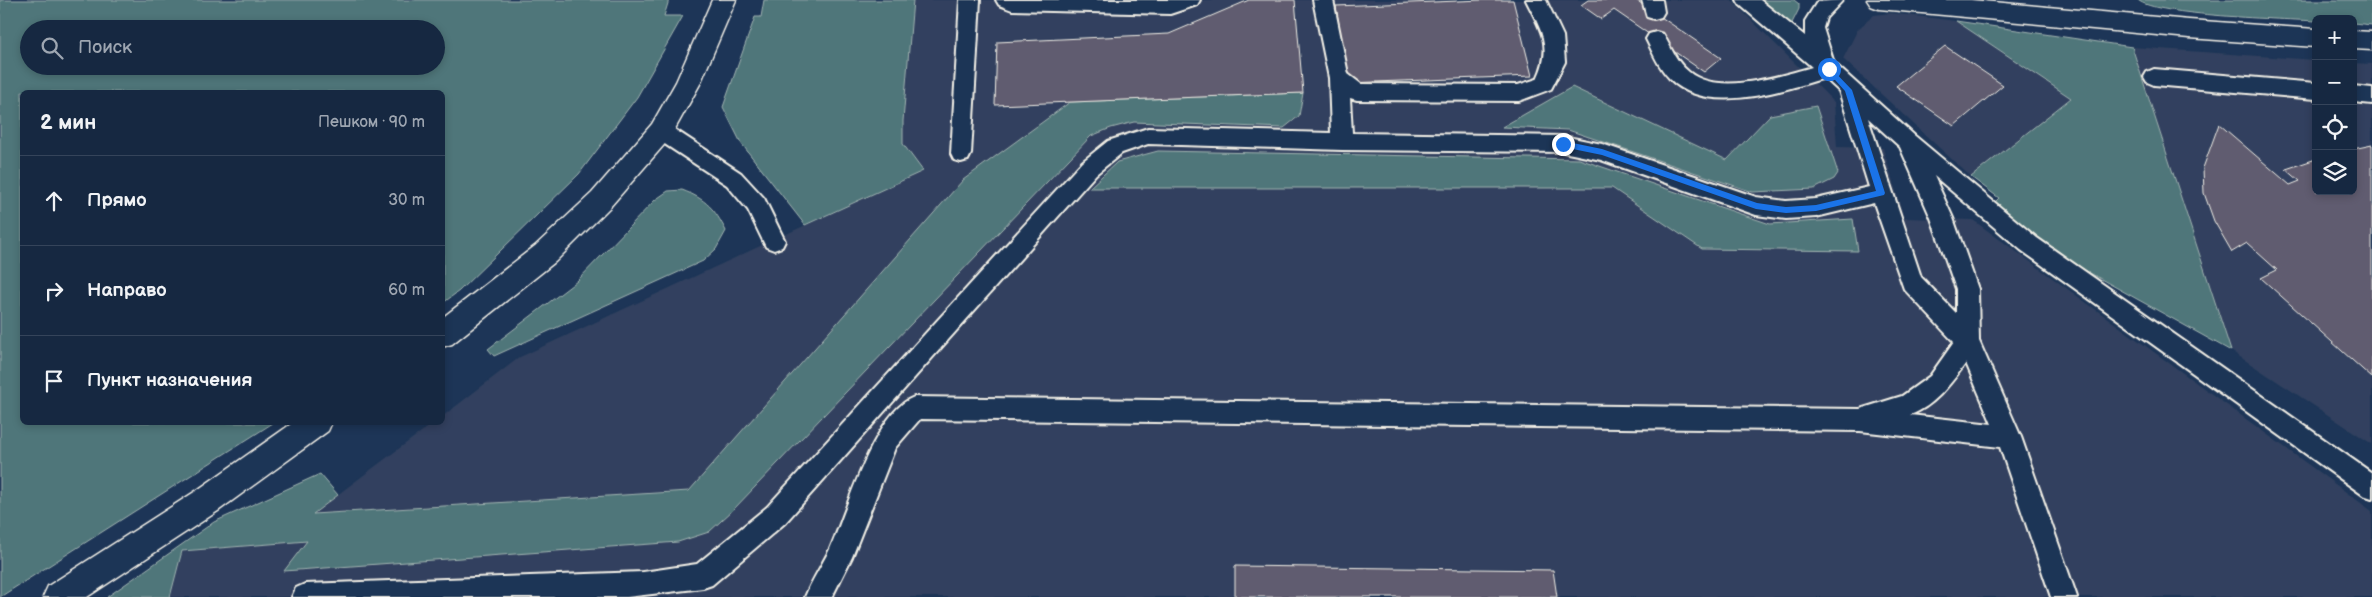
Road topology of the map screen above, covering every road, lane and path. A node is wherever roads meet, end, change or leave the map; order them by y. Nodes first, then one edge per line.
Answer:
1 (724, 0) edge
2 (970, 0) edge
3 (1006, 0) edge
4 (1190, 0) edge
5 (1323, 0) edge
6 (1536, 0) edge
7 (1747, 0) edge
8 (1833, 0) edge
9 (1879, 0) edge
10 (2104, 0) edge
11 (2112, 22) junction
12 (2312, 38) edge
13 (1656, 39) dead end
14 (2357, 40) edge
15 (2372, 41) edge
16 (1829, 69) junction
17 (2154, 77) dead end
18 (1339, 78) junction
19 (1849, 90) junction
20 (2312, 91) edge
21 (2357, 94) edge
22 (2372, 96) edge
23 (661, 131) junction
24 (1342, 142) junction
25 (1908, 142) junction
26 (961, 154) dead end
27 (1881, 193) junction
28 (774, 241) dead end
29 (445, 333) edge
30 (1968, 341) junction
31 (1860, 420) junction
32 (314, 425) edge
33 (2008, 437) junction
34 (2372, 487) edge
35 (59, 597) edge
36 (305, 597) edge
37 (818, 597) edge
38 (2064, 597) edge

1 - 23 street
2 - 26 lane
3 - 4 lane
5 - 18 lane
6 - 18 lane
7 - 16 lane
8 - 16 lane
9 - 11 street
10 - 11 street
11 - 12 street
13 - 16 lane
14 - 15 street
16 - 19 lane
17 - 20 lane
18 - 24 lane
19 - 25 lane
19 - 27 lane
21 - 22 lane
23 - 28 lane
23 - 29 street
24 - 27 lane
24 - 36 lane
25 - 30 lane
25 - 34 lane
27 - 30 lane
30 - 31 lane
30 - 33 lane
31 - 33 lane
31 - 37 lane
32 - 35 street
33 - 38 lane

